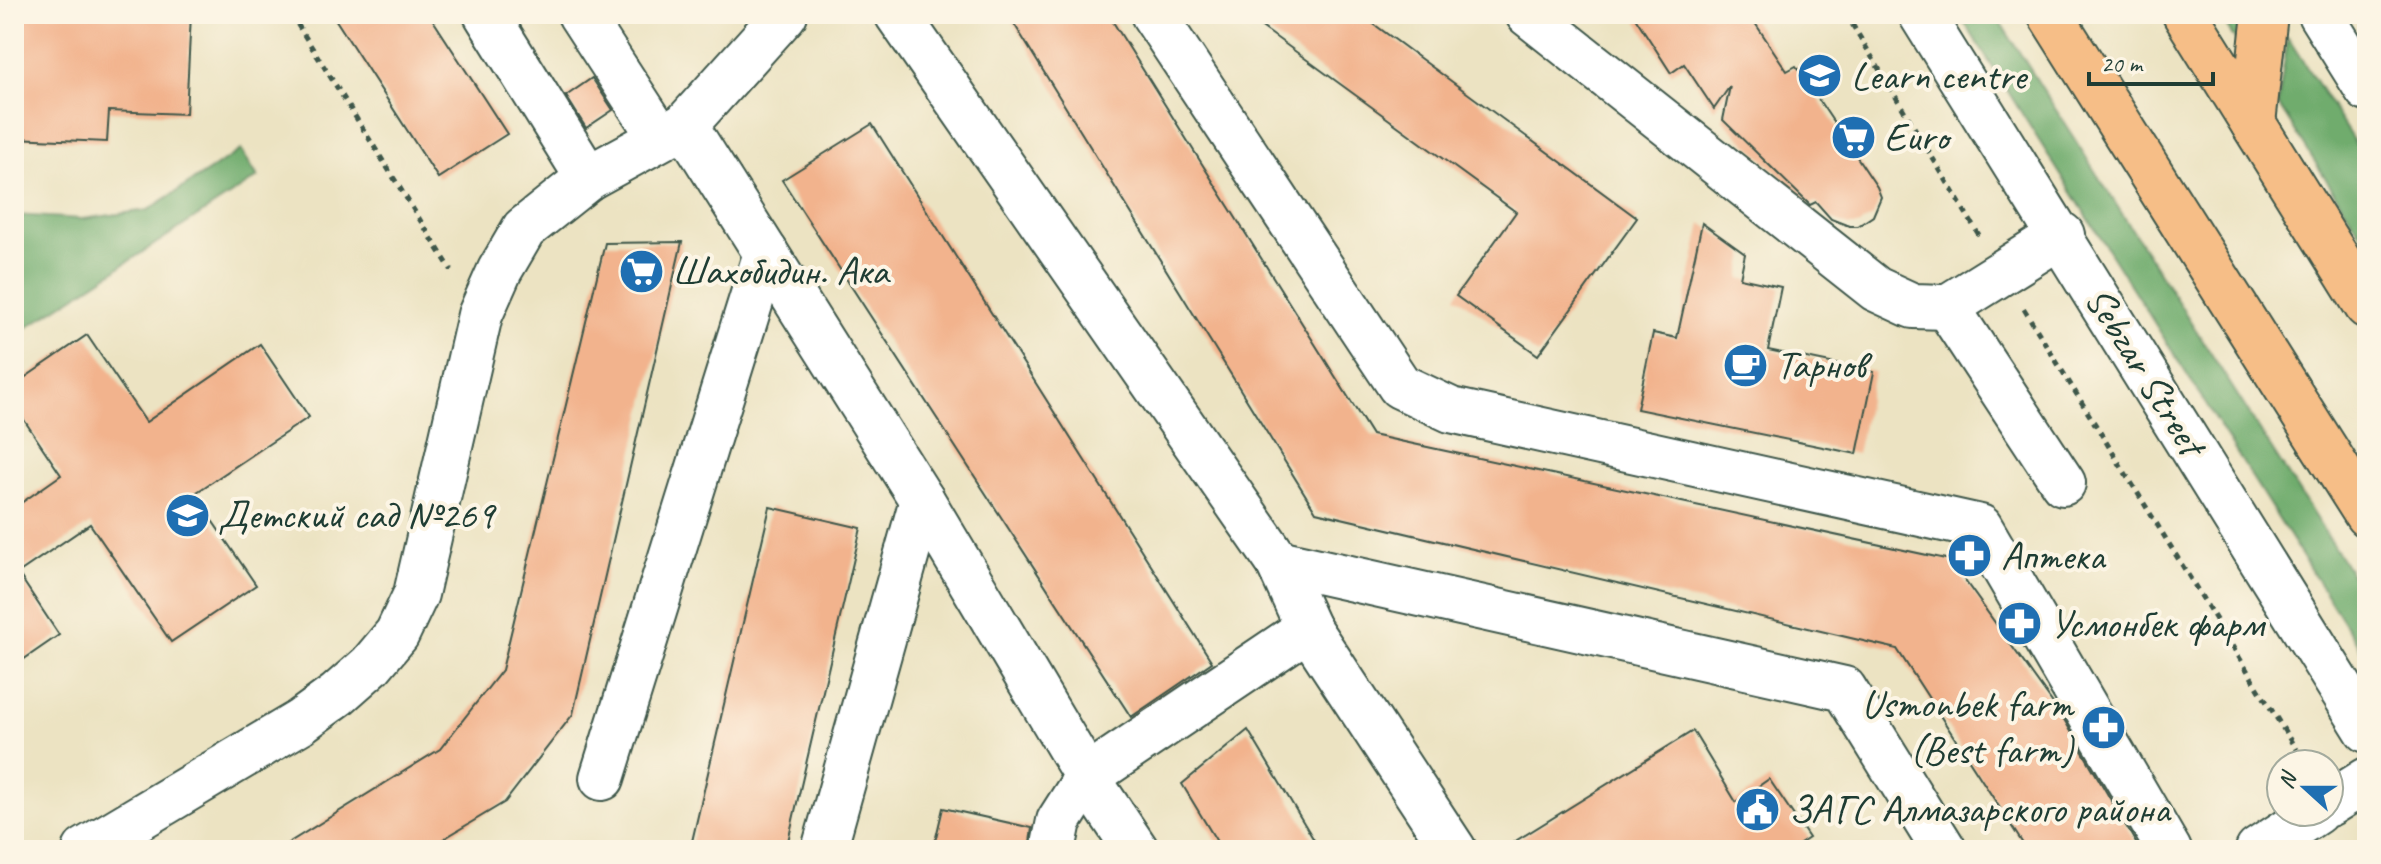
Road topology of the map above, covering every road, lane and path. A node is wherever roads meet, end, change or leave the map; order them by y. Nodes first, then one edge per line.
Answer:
1 (291, 14) edge
2 (486, 14) edge
3 (580, 14) edge
4 (785, 14) edge
5 (897, 14) edge
6 (1153, 14) edge
7 (1528, 14) edge
8 (1846, 14) edge
9 (1921, 14) edge
10 (2050, 14) edge
11 (2185, 14) edge
12 (2265, 14) edge
13 (2320, 14) edge
14 (2367, 89) edge
15 (2253, 123) junction
16 (672, 131) junction
17 (588, 178) junction
18 (2062, 235) junction
19 (766, 253) junction
20 (2002, 273) junction
21 (2367, 306) edge
22 (1947, 307) junction
23 (480, 315) junction
24 (2063, 483) dead end
25 (922, 500) junction
26 (2367, 515) edge
27 (1278, 562) junction
28 (1308, 628) junction
29 (2367, 730) edge
30 (2295, 748) edge
31 (1087, 777) junction
32 (602, 778) dead end
33 (2367, 780) edge
34 (2345, 794) edge
35 (2292, 828) edge
36 (85, 850) edge
37 (824, 850) edge
38 (1053, 850) edge
39 (1136, 850) edge
40 (1454, 850) edge
41 (1944, 850) edge
42 (2169, 850) edge
43 (2258, 850) edge

1 - 23 path
2 - 17 street
3 - 16 street
4 - 16 street
5 - 27 street
6 - 42 street
7 - 22 street
8 - 20 path
9 - 18 street, Sebzar Street
10 - 26 main road
11 - 15 main road
12 - 15 main road
13 - 14 street
15 - 21 main road
16 - 17 street
16 - 19 street
17 - 23 street
18 - 20 street
18 - 29 street, Sebzar Street
19 - 25 street
19 - 32 street
20 - 22 street
20 - 30 path
22 - 24 street
23 - 36 street
25 - 31 street
25 - 37 street
27 - 28 street
27 - 41 street
28 - 31 street
28 - 40 street
31 - 38 street
31 - 39 street
33 - 34 street
35 - 43 street

